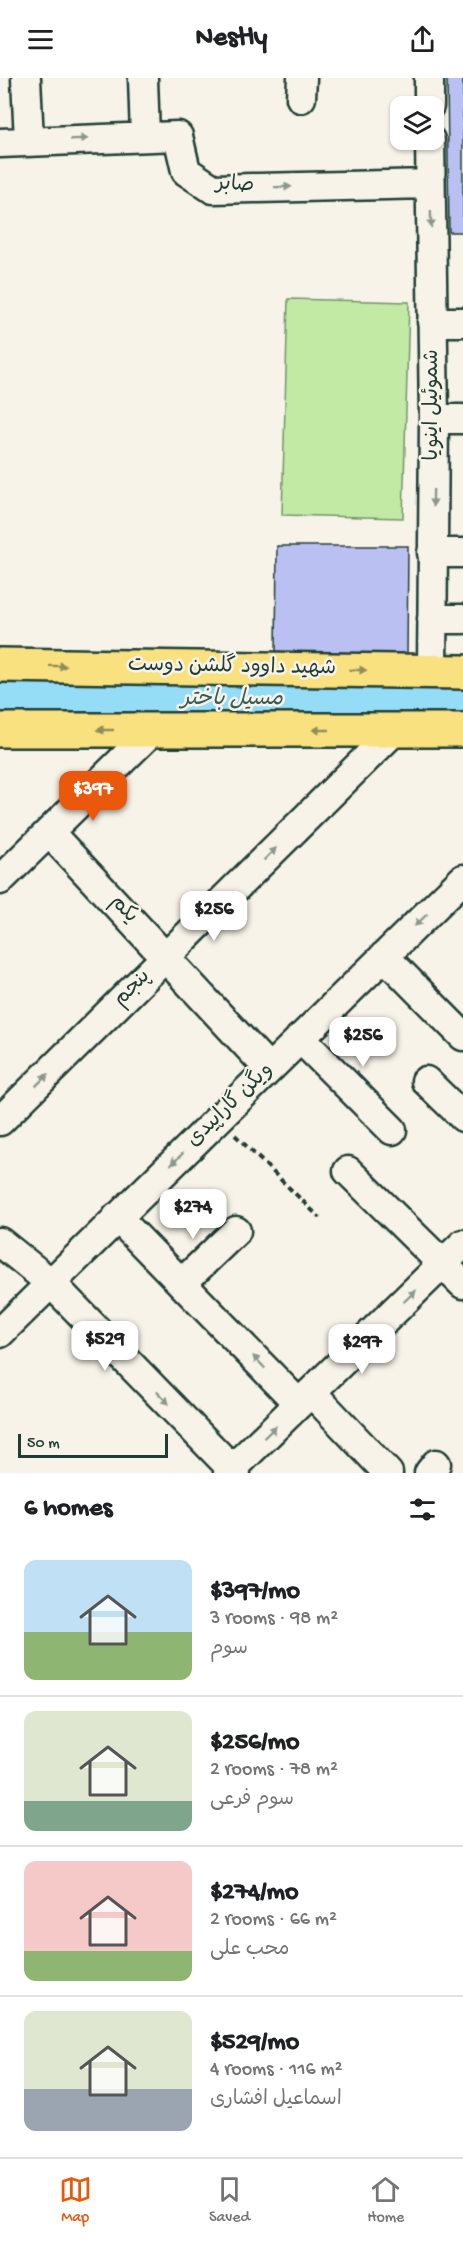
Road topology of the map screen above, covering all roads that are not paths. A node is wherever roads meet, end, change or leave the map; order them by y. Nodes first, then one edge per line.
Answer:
1 (26, 78) edge
2 (143, 78) edge
3 (429, 78) edge
4 (429, 96) edge
5 (146, 137) junction
6 (29, 141) junction
7 (0, 143) edge
8 (430, 150) edge
9 (430, 184) junction
10 (432, 322) junction
11 (463, 322) edge
12 (434, 419) junction
13 (463, 419) edge
14 (432, 553) junction
15 (463, 553) edge
16 (432, 619) junction
17 (463, 619) edge
18 (0, 665) edge
19 (447, 672) edge
20 (0, 730) edge
21 (153, 730) junction
22 (395, 730) junction
23 (463, 730) edge
24 (49, 832) junction
25 (463, 879) edge
26 (0, 880) edge
27 (384, 956) junction
28 (166, 957) junction
29 (463, 1036) edge
30 (300, 1038) junction
31 (269, 1069) junction
32 (426, 1081) dead end
33 (463, 1117) edge
34 (0, 1121) edge
35 (392, 1130) dead end
36 (348, 1171) dead end
37 (117, 1217) junction
38 (236, 1231) dead end
39 (0, 1242) edge
40 (463, 1244) edge
41 (442, 1265) junction
42 (51, 1283) junction
43 (182, 1283) junction
44 (463, 1284) edge
45 (0, 1333) edge
46 (305, 1398) junction
47 (232, 1472) edge
48 (388, 1473) edge

1 - 6 street
2 - 5 street
3 - 4 street
6 -> 5 street, صابر
5 -> 9 street, صابر
6 - 7 street, صابر
8 - 9 street, شموئیل اینویا
9 -> 10 street, شموئیل اینویا
10 - 11 street
10 - 12 street, شموئیل اینویا
12 - 13 street
12 -> 14 street, شموئیل اینویا
14 - 15 street
14 - 16 street, شموئیل اینویا
16 - 17 street
16 - 19 street, شموئیل اینویا
18 -> 19 main road, شهید داوود گلشن دوست
21 -> 20 main road
22 -> 21 main road
21 - 24 street
22 - 23 main road
28 -> 22 street, پنجم
24 - 26 street
24 - 28 street, یکم
25 -> 27 street, ویگن گاراپیدی
27 - 29 street
27 - 30 street, ویگن گاراپیدی
28 - 31 street, یکم
34 -> 28 street, پنجم
30 - 31 street, ویگن گاراپیدی
30 - 35 street
31 -> 37 street, ویگن گاراپیدی
32 - 33 street
36 - 41 street
37 - 42 street, ویگن گاراپیدی
37 - 43 street
38 - 43 street
39 - 42 street
40 - 41 street
41 - 44 street
46 -> 41 street
42 - 45 street, ویگن گاراپیدی
42 -> 47 street
46 -> 43 street
47 -> 46 street
46 - 48 street

